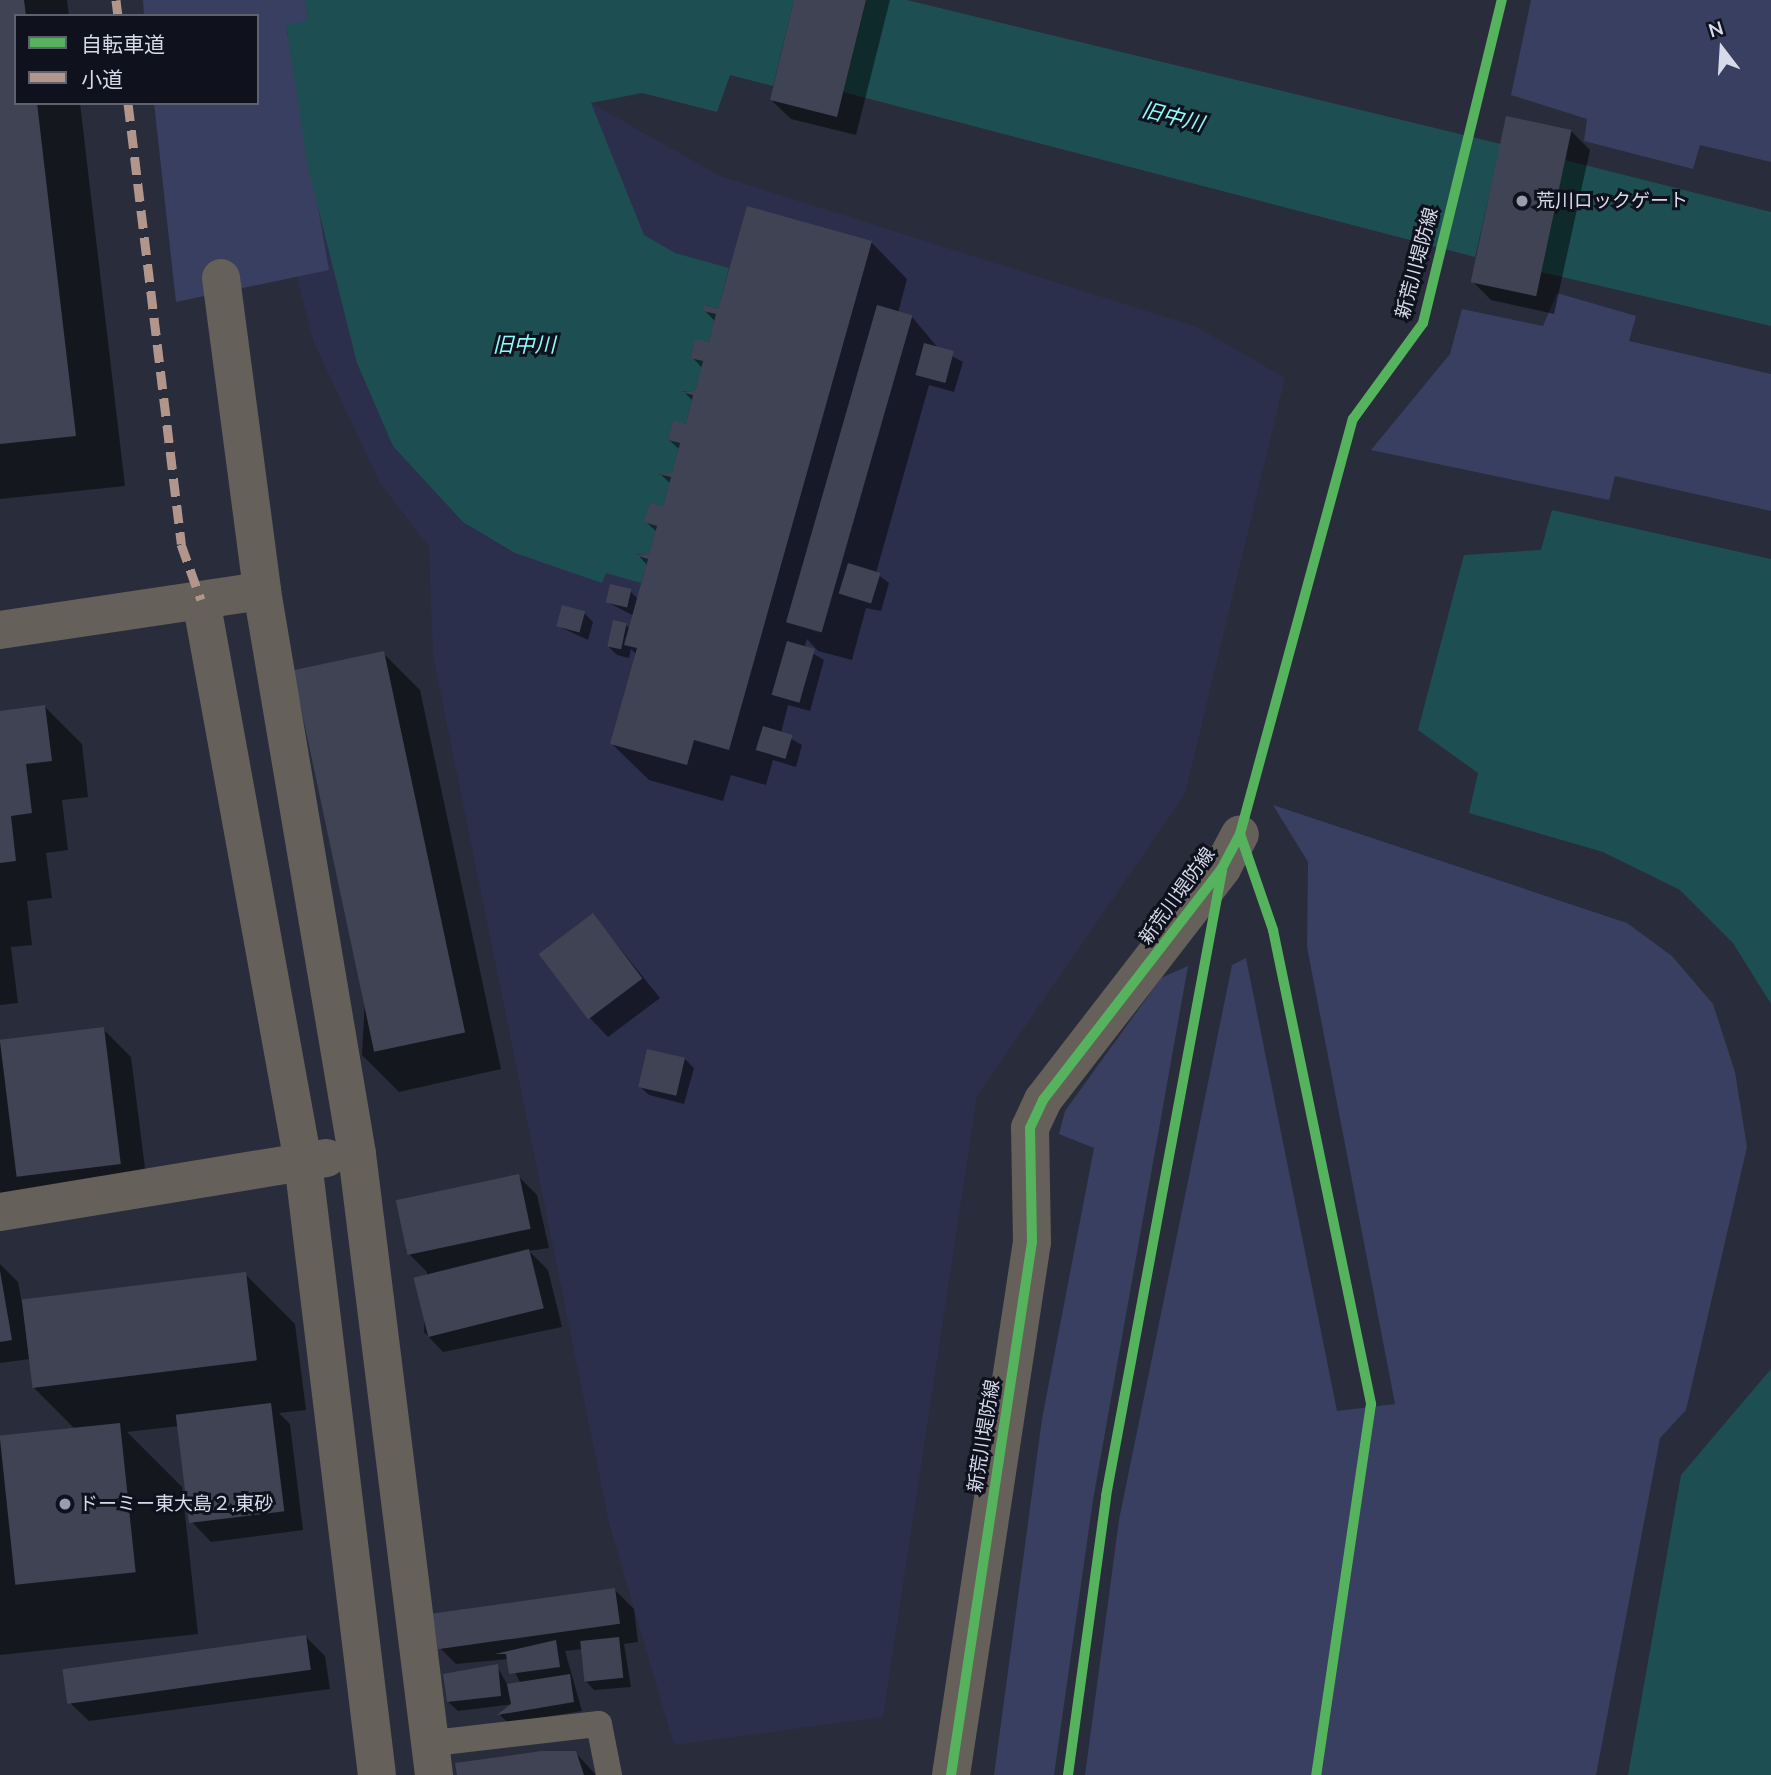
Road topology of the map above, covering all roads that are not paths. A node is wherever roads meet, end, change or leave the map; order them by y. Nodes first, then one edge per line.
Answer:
1 (221, 278) dead end
2 (262, 591) junction
3 (201, 600) junction
4 (0, 629) edge
5 (1240, 834) dead end
6 (357, 1154) junction
7 (303, 1162) junction
8 (0, 1212) edge
9 (434, 1759) edge
10 (377, 1775) edge
11 (608, 1775) edge
12 (951, 1775) edge

1 - 2 street
2 - 3 street
2 - 6 street
3 - 4 street
3 - 7 street
5 - 12 street, 新荒川堤防線
6 - 7 street
6 - 9 street
7 - 8 street
7 - 10 street
9 - 11 lane

